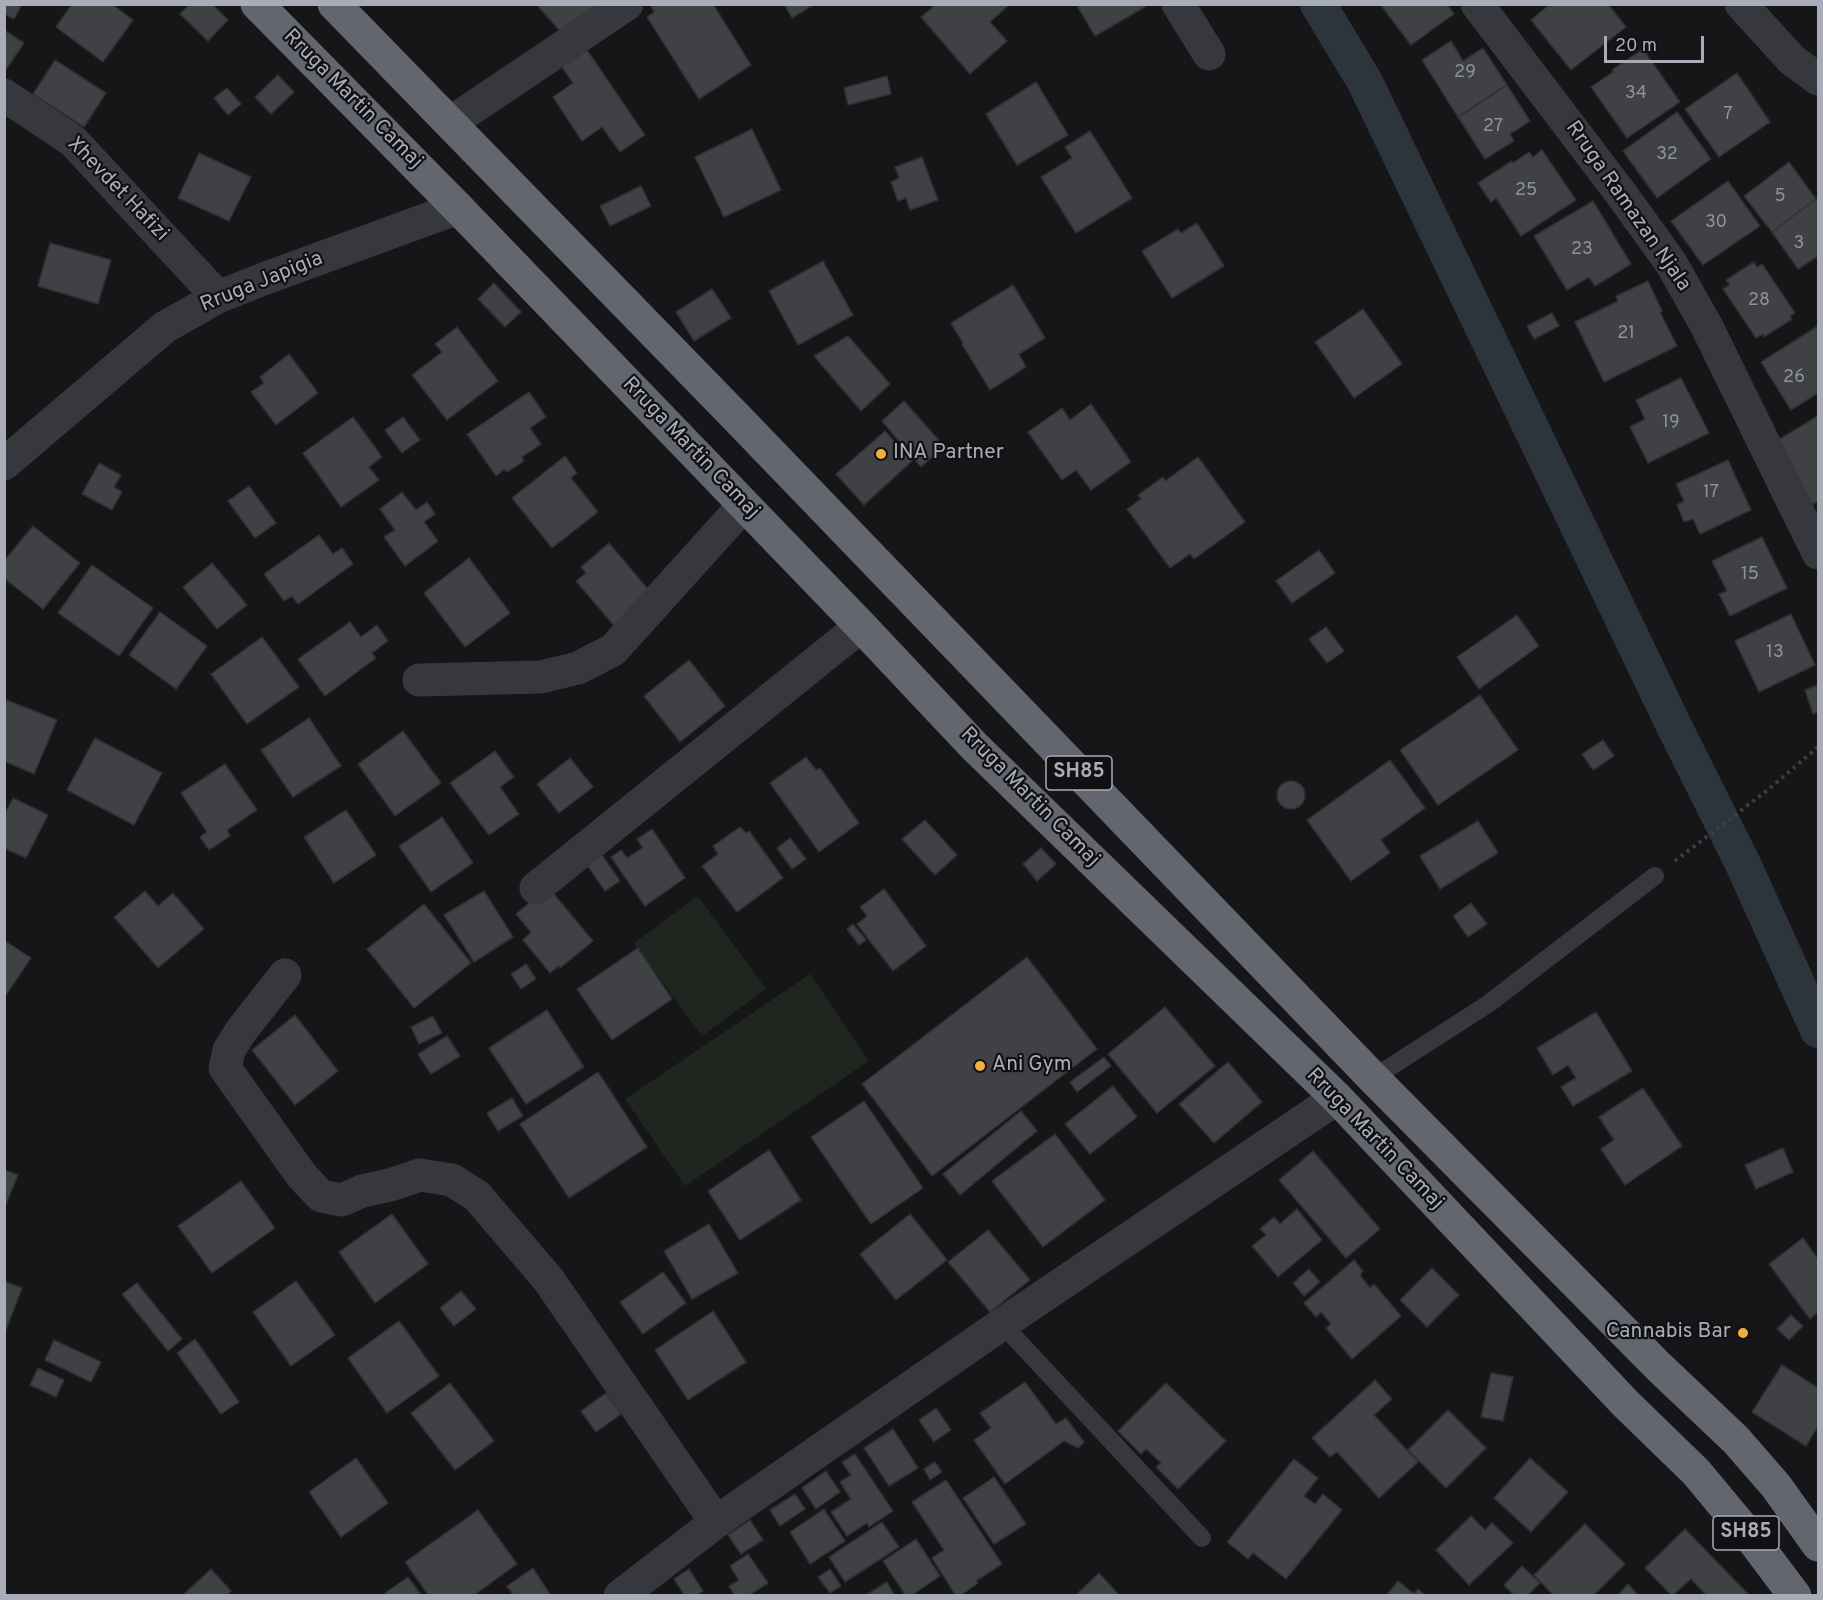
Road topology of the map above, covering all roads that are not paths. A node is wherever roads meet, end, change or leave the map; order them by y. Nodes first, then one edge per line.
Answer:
1 (257, 4) edge
2 (334, 4) edge
3 (627, 4) edge
4 (1178, 4) edge
5 (1477, 4) edge
6 (1741, 4) edge
7 (1209, 54) dead end
8 (1818, 79) edge
9 (4, 95) edge
10 (450, 123) junction
11 (459, 208) junction
12 (218, 297) junction
13 (4, 464) edge
14 (744, 505) junction
15 (1818, 552) edge
16 (861, 626) junction
17 (419, 680) dead end
18 (1655, 876) road end
19 (536, 888) dead end
20 (285, 975) dead end
21 (1373, 1078) junction
22 (1337, 1098) junction
23 (1002, 1324) junction
24 (716, 1522) junction
25 (1202, 1538) dead end
26 (1818, 1545) edge
27 (620, 1596) edge
28 (1795, 1596) edge

1 - 11 highway, Rruga Martin Camaj / SH85
2 - 10 highway, Rruga Martin Camaj / SH85
3 - 10 street
4 - 7 street
5 - 15 street, Rruga Ramazan Njala
6 - 8 street
9 - 12 street, Xhevdet Hafizi
10 - 21 highway, Rruga Martin Camaj / SH85
11 - 12 street, Rruga Japigia
11 - 14 highway, Rruga Martin Camaj / SH85
12 - 13 street, Rruga Japigia
14 - 16 highway, Rruga Martin Camaj / SH85
14 - 17 street
16 - 19 street
16 - 22 highway, Rruga Martin Camaj / SH85
18 - 21 lane
20 - 24 street
21 - 26 highway, Rruga Martin Camaj / SH85
22 - 23 street
22 - 28 highway, Rruga Martin Camaj / SH85
23 - 24 street
23 - 25 lane
24 - 27 street

